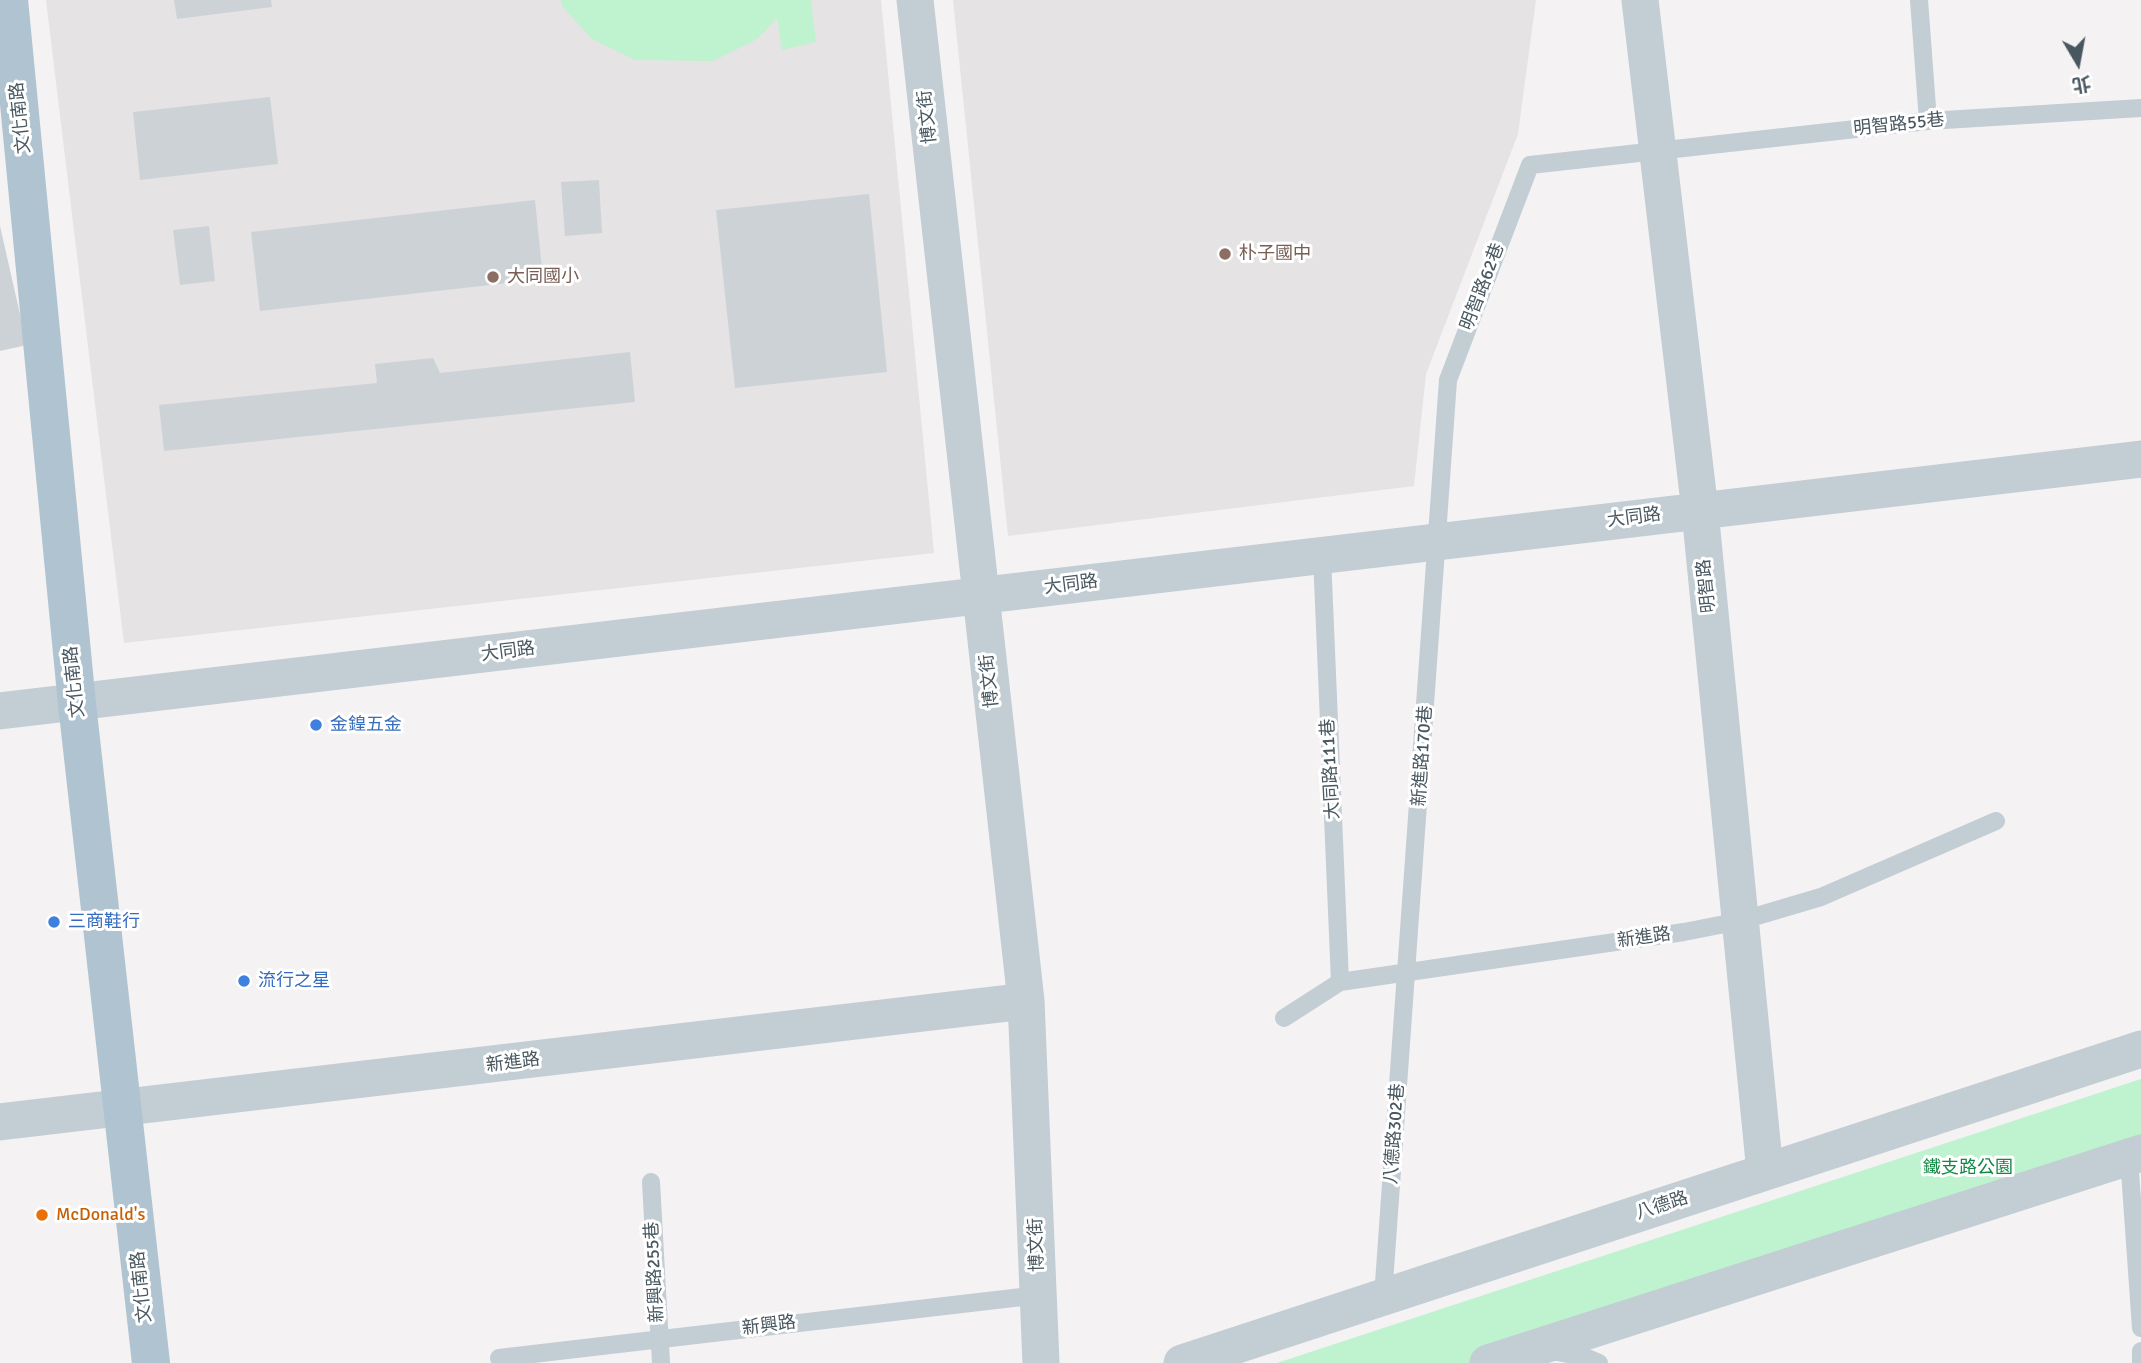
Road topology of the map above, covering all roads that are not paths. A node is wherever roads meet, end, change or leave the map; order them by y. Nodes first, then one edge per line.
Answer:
1 (9, 0) edge
2 (915, 0) edge
3 (1640, 0) edge
4 (1919, 0) edge
5 (2141, 108) edge
6 (1928, 121) junction
7 (1659, 152) junction
8 (2141, 459) edge
9 (1700, 510) junction
10 (1439, 541) junction
11 (1322, 556) junction
12 (981, 596) junction
13 (77, 704) junction
14 (0, 711) edge
15 (1996, 821) dead end
16 (1740, 921) junction
17 (1407, 970) junction
18 (1340, 982) junction
19 (1026, 1002) junction
20 (1284, 1018) dead end
21 (2141, 1049) edge
22 (123, 1110) junction
23 (0, 1122) edge
24 (2135, 1155) edge
25 (1765, 1172) junction
26 (651, 1182) dead end
27 (1039, 1295) junction
28 (1383, 1297) junction
29 (2141, 1328) edge
30 (659, 1339) junction
31 (1533, 1348) junction
32 (2141, 1351) edge
33 (499, 1358) dead end
34 (151, 1363) edge
35 (661, 1363) edge
36 (1041, 1363) edge
37 (1182, 1363) edge
38 (1488, 1363) edge
39 (1599, 1363) edge
40 (2141, 1363) edge

1 - 13 main road, 文化南路
2 - 12 street, 博文街
3 - 7 street, 明智路
4 - 6 lane
5 - 6 lane, 明智路55巷
6 - 7 lane, 明智路55巷
7 - 9 street, 明智路
7 - 10 lane, 明智路62巷
8 - 9 street, 大同路
9 - 10 street, 大同路
9 - 16 street, 明智路
10 - 11 street, 大同路
10 - 17 lane, 新進路170巷
11 - 12 street, 大同路
11 - 18 lane, 大同路111巷
12 - 13 street, 大同路
12 - 19 street, 博文街
13 - 14 street, 大同路
13 - 22 main road, 文化南路
15 - 16 lane, 新進路
16 - 17 lane, 新進路
16 - 25 street, 明智路
17 - 18 lane, 新進路
17 - 28 lane, 八德路302巷
18 - 20 lane, 新進路
19 - 22 street, 新進路
19 - 27 street, 博文街
21 - 25 street, 八德路
22 - 23 street, 新進路
22 - 34 main road, 文化南路
24 - 29 lane
24 - 31 street
25 - 28 street, 八德路
26 - 30 lane, 新興路255巷
27 - 30 lane, 新興路
27 - 36 street, 博文街
28 - 37 street, 八德路
30 - 33 lane, 新興路
30 - 35 lane, 新興路255巷
31 - 38 street
31 - 39 lane
32 - 40 lane

